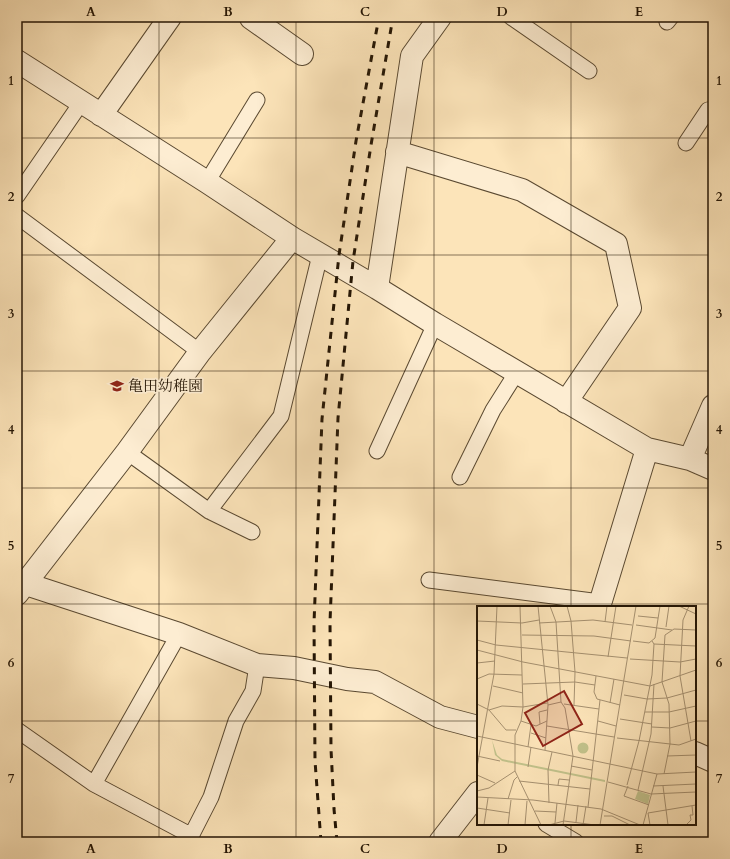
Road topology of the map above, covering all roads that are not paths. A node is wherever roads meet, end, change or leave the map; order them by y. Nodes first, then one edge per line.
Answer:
1 (170, 17) edge
2 (250, 17) edge
3 (440, 17) edge
4 (511, 17) edge
5 (302, 54) dead end
6 (17, 61) edge
7 (589, 71) dead end
8 (257, 100) dead end
9 (81, 103) junction
10 (713, 112) edge
11 (101, 115) junction
12 (686, 144) dead end
13 (397, 152) junction
14 (207, 182) junction
15 (17, 196) edge
16 (17, 216) edge
17 (292, 238) junction
18 (320, 255) junction
19 (377, 288) junction
20 (435, 324) junction
21 (200, 352) junction
22 (517, 372) junction
23 (566, 402) junction
24 (713, 406) edge
25 (647, 449) junction
26 (377, 451) dead end
27 (127, 452) junction
28 (690, 459) junction
29 (713, 469) edge
30 (460, 477) dead end
31 (209, 511) junction
32 (252, 532) dead end
33 (429, 580) dead end
34 (20, 587) edge
35 (600, 604) edge
36 (179, 634) junction
37 (257, 665) junction
38 (477, 727) edge
39 (17, 730) edge
40 (696, 753) edge
41 (713, 761) edge
42 (94, 784) junction
43 (477, 794) edge
44 (548, 825) edge
45 (190, 839) edge
46 (440, 842) edge
47 (576, 842) edge

1 - 11 street
2 - 5 street
3 - 13 street
4 - 7 lane
6 - 9 street
8 - 14 lane
9 - 11 street
9 - 15 lane
10 - 12 lane
11 - 14 street
13 - 19 street
13 - 23 street
14 - 17 street
16 - 21 lane
17 - 18 street
17 - 21 street
18 - 19 street
18 - 31 lane
19 - 20 street
20 - 22 street
20 - 26 lane
21 - 27 street
22 - 23 street
22 - 30 lane
23 - 25 street
24 - 28 street
25 - 28 street
25 - 35 street
27 - 31 lane
27 - 34 street
28 - 29 street
31 - 32 lane
33 - 35 lane
34 - 36 street
36 - 37 street
36 - 42 lane
37 - 38 street
37 - 45 lane
39 - 42 lane
40 - 41 street
42 - 45 lane
43 - 46 street
44 - 47 lane

